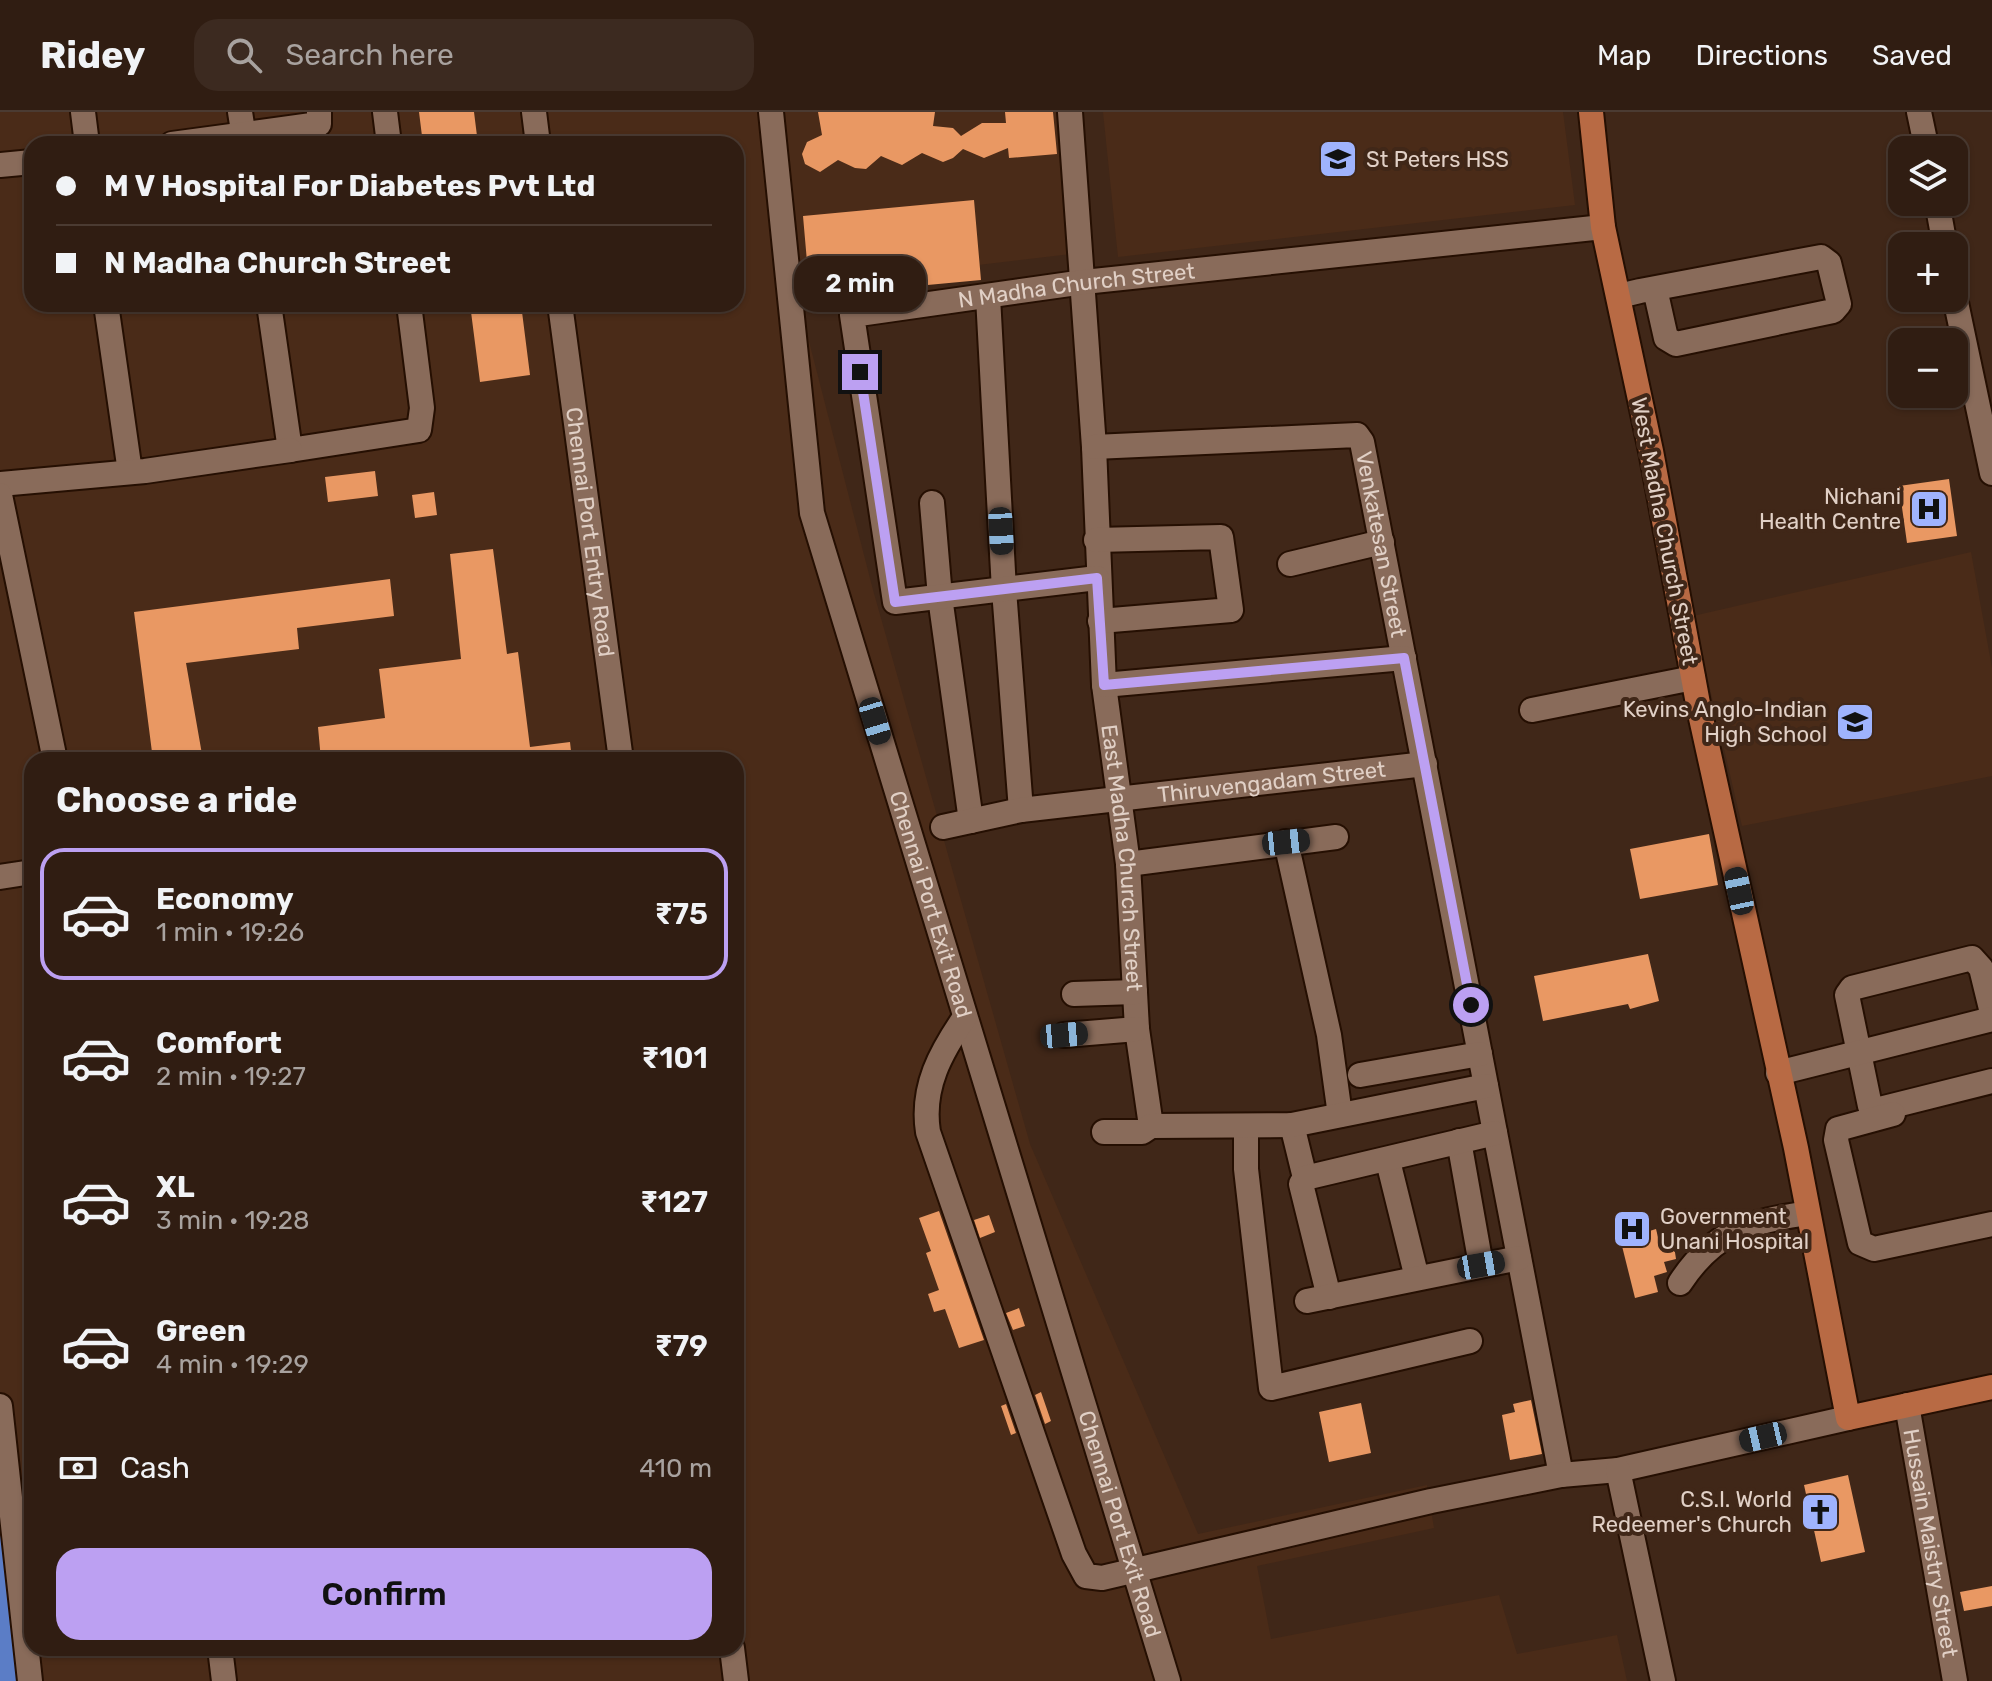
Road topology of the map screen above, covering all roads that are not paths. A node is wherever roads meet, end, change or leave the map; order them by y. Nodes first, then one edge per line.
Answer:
1 (83, 112) edge
2 (319, 112) edge
3 (385, 112) edge
4 (534, 112) edge
5 (771, 112) edge
6 (1070, 112) edge
7 (1591, 112) edge
8 (1919, 112) edge
9 (243, 130) edge
10 (86, 136) edge
11 (213, 136) edge
12 (388, 136) edge
13 (537, 136) edge
14 (1924, 136) edge
15 (24, 163) edge
16 (0, 165) edge
17 (1603, 227) junction
18 (1084, 282) junction
19 (1655, 289) junction
20 (1619, 296) junction
21 (988, 297) junction
22 (107, 312) edge
23 (270, 312) edge
24 (410, 312) edge
25 (561, 312) edge
26 (1958, 312) edge
27 (1094, 447) junction
28 (290, 450) junction
29 (130, 472) junction
30 (1992, 473) edge
31 (0, 484) edge
32 (0, 495) edge
33 (932, 503) dead end
34 (1096, 540) junction
35 (1382, 542) junction
36 (1290, 564) dead end
37 (1097, 578) junction
38 (1004, 590) junction
39 (940, 597) junction
40 (1100, 621) junction
41 (1404, 658) junction
42 (1693, 678) junction
43 (1104, 685) junction
44 (1532, 710) dead end
45 (53, 752) edge
46 (620, 752) edge
47 (1425, 764) junction
48 (1120, 800) junction
49 (1021, 810) junction
50 (971, 821) junction
51 (943, 827) dead end
52 (1336, 837) dead end
53 (1286, 842) junction
54 (1128, 864) junction
55 (24, 873) edge
56 (0, 877) edge
57 (1135, 992) junction
58 (1074, 994) dead end
59 (1992, 1016) edge
60 (965, 1017) junction
61 (1137, 1029) junction
62 (1064, 1035) dead end
63 (1856, 1053) junction
64 (1480, 1054) junction
65 (1778, 1073) junction
66 (1360, 1075) dead end
67 (1992, 1081) edge
68 (1486, 1086) junction
69 (1992, 1089) edge
70 (1340, 1115) junction
71 (1292, 1125) junction
72 (1151, 1126) junction
73 (1246, 1128) junction
74 (1104, 1132) dead end
75 (1495, 1133) junction
76 (1836, 1140) junction
77 (1459, 1141) junction
78 (1796, 1148) junction
79 (1388, 1161) junction
80 (1305, 1178) junction
81 (1808, 1213) junction
82 (1992, 1224) edge
83 (1519, 1258) junction
84 (1481, 1265) junction
85 (1417, 1278) junction
86 (1680, 1283) dead end
87 (1470, 1341) dead end
88 (1992, 1387) edge
89 (1907, 1405) junction
90 (0, 1406) edge
91 (1848, 1418) junction
92 (1618, 1470) junction
93 (1561, 1475) junction
94 (1133, 1571) junction
95 (24, 1626) edge
96 (27, 1656) edge
97 (221, 1656) edge
98 (733, 1656) edge
99 (30, 1681) edge
100 (224, 1681) edge
101 (736, 1681) edge
102 (1168, 1681) edge
103 (1663, 1681) edge
104 (1955, 1681) edge

1 - 10 street
2 - 9 street
3 - 12 street
4 - 13 street
5 - 60 street, Chennai Port Exit Road
6 - 18 street, East Madha Church Street
7 - 17 main road, West Madha Church Street
8 - 14 street
9 - 11 street
15 - 16 street
17 - 18 street, N Madha Church Street
17 - 20 main road, West Madha Church Street
18 - 21 street, N Madha Church Street
18 - 27 street, East Madha Church Street
19 - 19 street
19 - 20 street
20 - 42 main road, West Madha Church Street
21 - 38 street
21 - 39 street, N Madha Church Street
22 - 29 street
23 - 28 street
24 - 28 street
25 - 46 street, Chennai Port Entry Road
26 - 30 street
27 - 34 street, East Madha Church Street
27 - 35 street, Venkatesan Street
28 - 29 street
29 - 31 street
32 - 45 street
33 - 39 street
34 - 37 street, East Madha Church Street
34 - 40 street
35 - 36 street
35 - 41 street, Venkatesan Street
37 - 38 street, N Madha Church Street
37 - 40 street, East Madha Church Street
38 - 39 street, N Madha Church Street
38 - 49 street
39 - 50 street
40 - 43 street, East Madha Church Street
41 - 43 street
41 - 47 street, Venkatesan Street
42 - 44 street
42 - 65 main road, West Madha Church Street
43 - 48 street, East Madha Church Street
47 - 48 street, Thiruvengadam Street
47 - 64 street, Venkatesan Street
48 - 49 street, Thiruvengadam Street
48 - 54 street, East Madha Church Street
49 - 50 street, Thiruvengadam Street
50 - 51 street, Thiruvengadam Street
52 - 53 street
53 - 54 street
53 - 70 street
54 - 57 street, East Madha Church Street
55 - 56 street
57 - 58 street
57 - 61 street, East Madha Church Street
59 - 63 street
59 - 63 street
60 - 94 street, Chennai Port Exit Road
60 - 94 street
61 - 62 street
61 - 72 street, East Madha Church Street
63 - 65 street
63 - 67 street
64 - 66 street
64 - 68 street, Venkatesan Street
65 - 78 main road, West Madha Church Street
68 - 70 street
68 - 75 street, Venkatesan Street
69 - 76 street
70 - 71 street
71 - 73 street
71 - 80 street
72 - 73 street
72 - 74 street
73 - 87 street
75 - 77 street
75 - 83 street, Venkatesan Street
76 - 78 street
76 - 82 street
77 - 79 street
77 - 84 street
78 - 81 main road, West Madha Church Street
79 - 80 street
79 - 85 street
80 - 85 street
81 - 86 street
81 - 91 main road, West Madha Church Street
83 - 84 street
83 - 93 street, Venkatesan Street
84 - 85 street
88 - 89 main road
89 - 91 main road
89 - 104 street, Hussain Maistry Street
90 - 95 street
91 - 92 street
92 - 93 street
92 - 103 street
93 - 94 street
94 - 102 street, Chennai Port Exit Road
96 - 99 street
97 - 100 street
98 - 101 street

